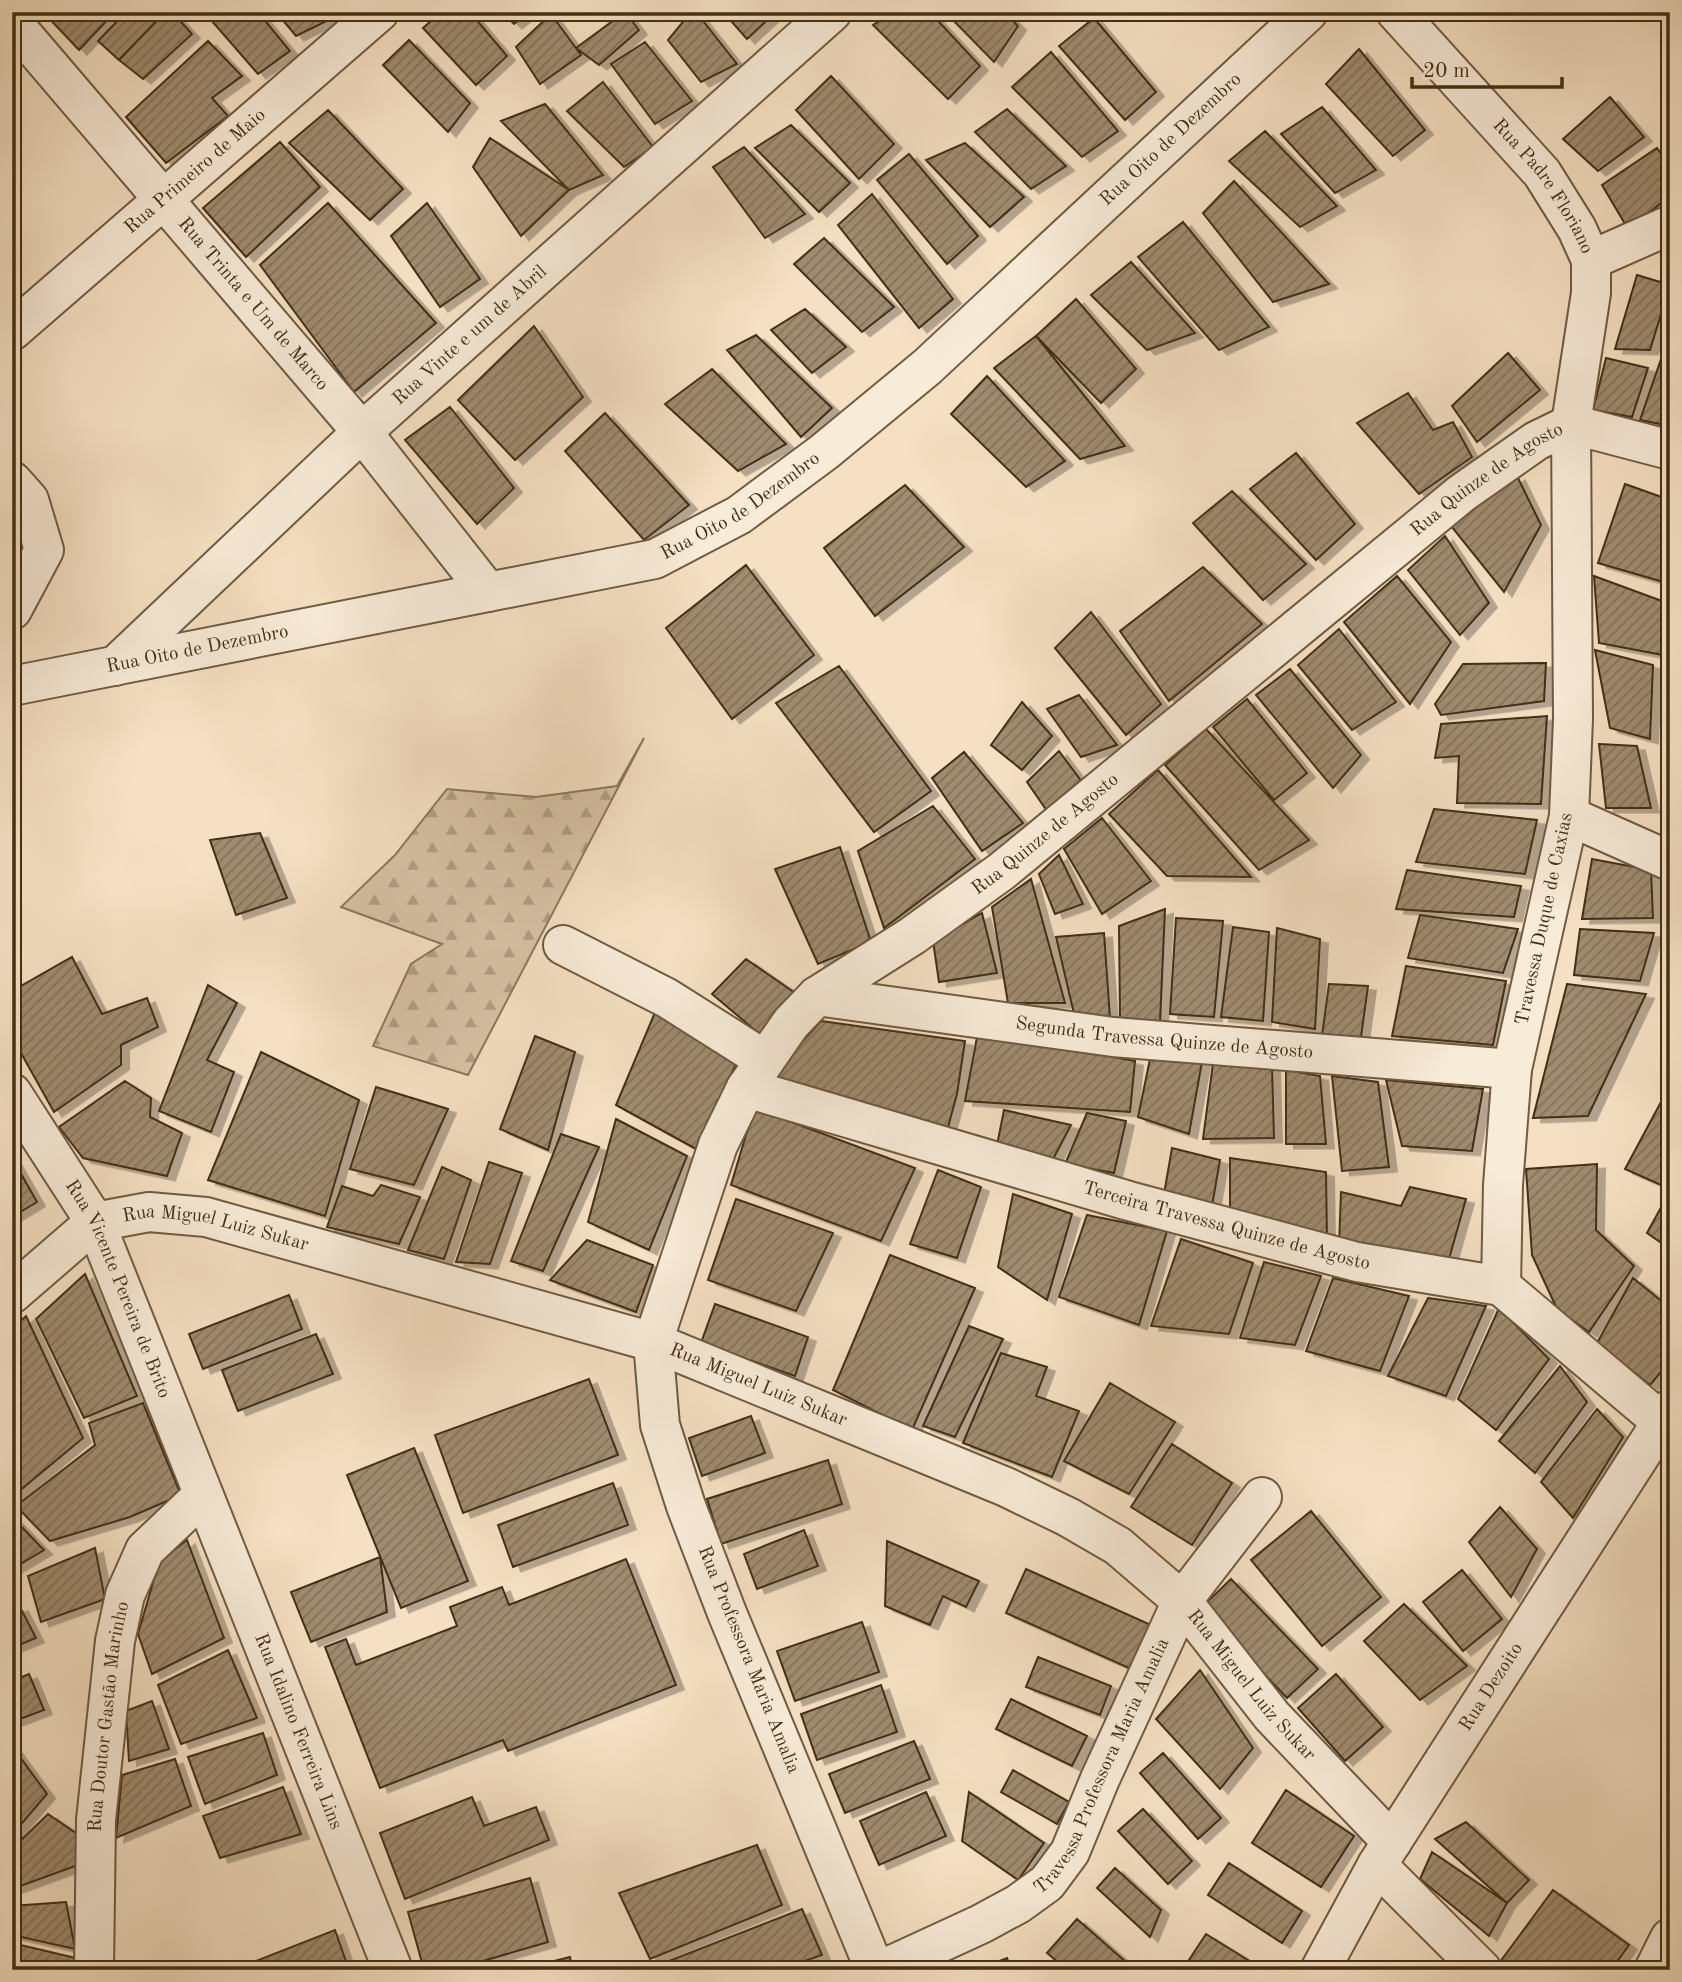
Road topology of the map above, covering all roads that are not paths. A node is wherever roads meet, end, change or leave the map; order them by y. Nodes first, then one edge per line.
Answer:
1 (379, 12) edge
2 (832, 12) edge
3 (1308, 12) edge
4 (1396, 12) edge
5 (12, 22) edge
6 (162, 198) junction
7 (1670, 225) edge
8 (1591, 260) junction
9 (12, 331) edge
10 (1571, 424) junction
11 (362, 432) junction
12 (1670, 450) edge
13 (12, 481) edge
14 (488, 592) junction
15 (12, 610) edge
16 (115, 666) junction
17 (12, 686) edge
18 (1569, 816) junction
19 (1670, 861) edge
20 (562, 945) dead end
21 (817, 996) junction
22 (1511, 1069) junction
23 (755, 1074) junction
24 (12, 1093) edge
25 (94, 1222) junction
26 (1501, 1286) junction
27 (12, 1294) edge
28 (653, 1342) junction
29 (1667, 1420) edge
30 (203, 1495) junction
31 (1262, 1497) dead end
32 (1182, 1601) junction
33 (1385, 1854) junction
34 (1670, 1938) edge
35 (94, 1970) edge
36 (393, 1970) edge
37 (875, 1970) edge
38 (881, 1970) edge
39 (1320, 1970) edge
40 (1482, 1970) edge
41 (1654, 1970) edge

1 - 6 street, Rua Primeiro de Maio
2 - 11 street, Rua Vinte e um de Abril
3 - 14 street, Rua Oito de Dezembro
4 - 8 street, Rua Padre Floriano
5 - 6 street, Rua Trinta e Um de Marco
6 - 9 street, Rua Primeiro de Maio
6 - 11 street, Rua Trinta e Um de Marco
7 - 8 street
8 - 10 street, Rua Padre Floriano
10 - 12 street
10 - 18 street, Travessa Duque de Caxias
10 - 21 street, Rua Quinze de Agosto
11 - 14 street, Rua Trinta e Um de Marco
11 - 16 street, Rua Vinte e um de Abril
13 - 15 street
14 - 16 street, Rua Oito de Dezembro
16 - 17 street, Rua Oito de Dezembro
18 - 19 street
18 - 22 street, Travessa Duque de Caxias
20 - 23 street, Terceira Travessa Quinze de Agosto
21 - 22 street, Segunda Travessa Quinze de Agosto
21 - 23 street, Rua Quinze de Agosto
22 - 26 street, Travessa Duque de Caxias
23 - 26 street, Terceira Travessa Quinze de Agosto
23 - 28 street, Rua Quinze de Agosto
24 - 25 street, Rua Vicente Pereira de Brito
25 - 27 street, Rua Miguel Luiz Sukar
25 - 28 street, Rua Miguel Luiz Sukar
25 - 30 street, Rua Vicente Pereira de Brito
26 - 29 street
28 - 32 street, Rua Miguel Luiz Sukar
28 - 37 street, Rua Professora Maria Amalia
29 - 33 street, Rua Dezoito
30 - 35 street, Rua Doutor Gastão Marinho
30 - 36 street, Rua Idalino Ferreira Lins
31 - 32 street, Travessa Professora Maria Amalia
32 - 33 street, Rua Miguel Luiz Sukar
32 - 38 street, Travessa Professora Maria Amalia
33 - 39 street, Rua Dezoito
33 - 40 street, Rua Miguel Luiz Sukar
34 - 41 street

